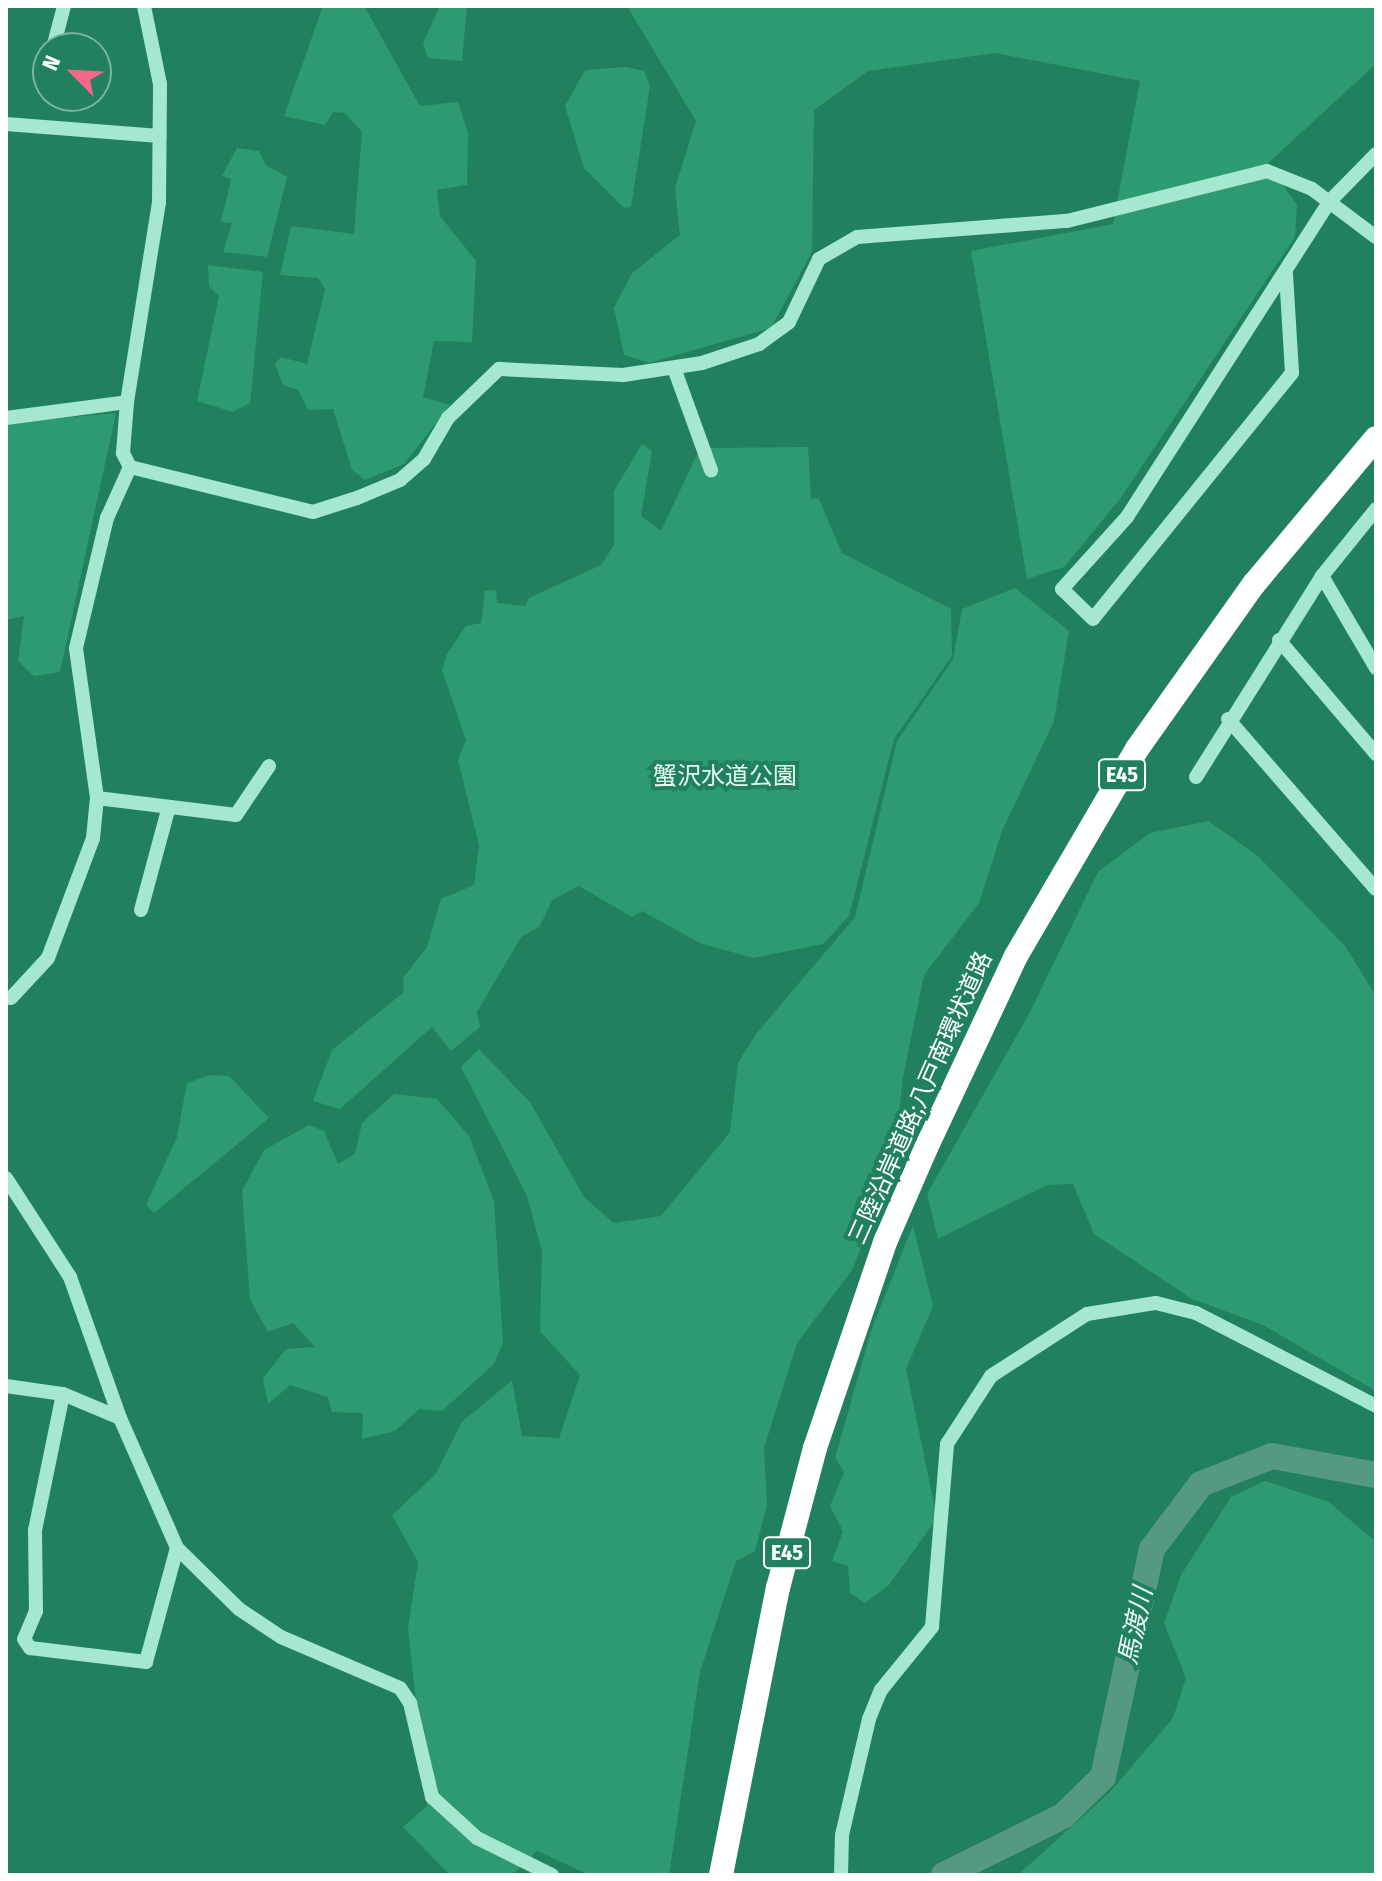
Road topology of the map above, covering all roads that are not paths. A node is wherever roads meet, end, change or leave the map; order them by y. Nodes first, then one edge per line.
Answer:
1 (64, 6) edge
2 (144, 6) edge
3 (57, 32) edge
4 (6, 124) edge
5 (160, 136) junction
6 (1376, 154) edge
7 (1330, 201) junction
8 (1376, 237) edge
9 (1286, 274) junction
10 (674, 368) junction
11 (127, 402) junction
12 (6, 418) edge
13 (1376, 438) edge
14 (130, 467) junction
15 (711, 470) dead end
16 (1376, 509) edge
17 (1322, 576) junction
18 (1279, 640) junction
19 (1376, 668) edge
20 (1228, 719) junction
21 (1376, 754) edge
22 (269, 766) dead end
23 (1196, 777) dead end
24 (97, 798) junction
25 (168, 810) junction
26 (1376, 889) edge
27 (141, 910) dead end
28 (8, 999) edge
29 (6, 1178) edge
30 (6, 1386) edge
31 (63, 1394) junction
32 (1376, 1406) edge
33 (120, 1418) junction
34 (177, 1548) junction
35 (552, 1875) edge
36 (721, 1875) edge
37 (841, 1875) edge

1 - 3 street
2 - 5 street
4 - 5 street
5 - 11 street
6 - 7 street
7 - 8 street
7 - 9 street
7 - 10 street
9 - 9 street
10 - 14 street
10 - 15 street
11 - 12 street
11 - 14 street
13 - 36 highway, 三陸沿岸道路;八戸南環状道路 / E45
14 - 24 street
16 - 17 street
17 - 18 street
17 - 19 street
18 - 20 street
18 - 21 street
20 - 23 street
20 - 26 street
22 - 25 street
24 - 25 street
24 - 28 street
25 - 27 street
29 - 33 street
30 - 31 street
31 - 33 street
31 - 34 street
32 - 37 street
33 - 34 street
34 - 35 street

